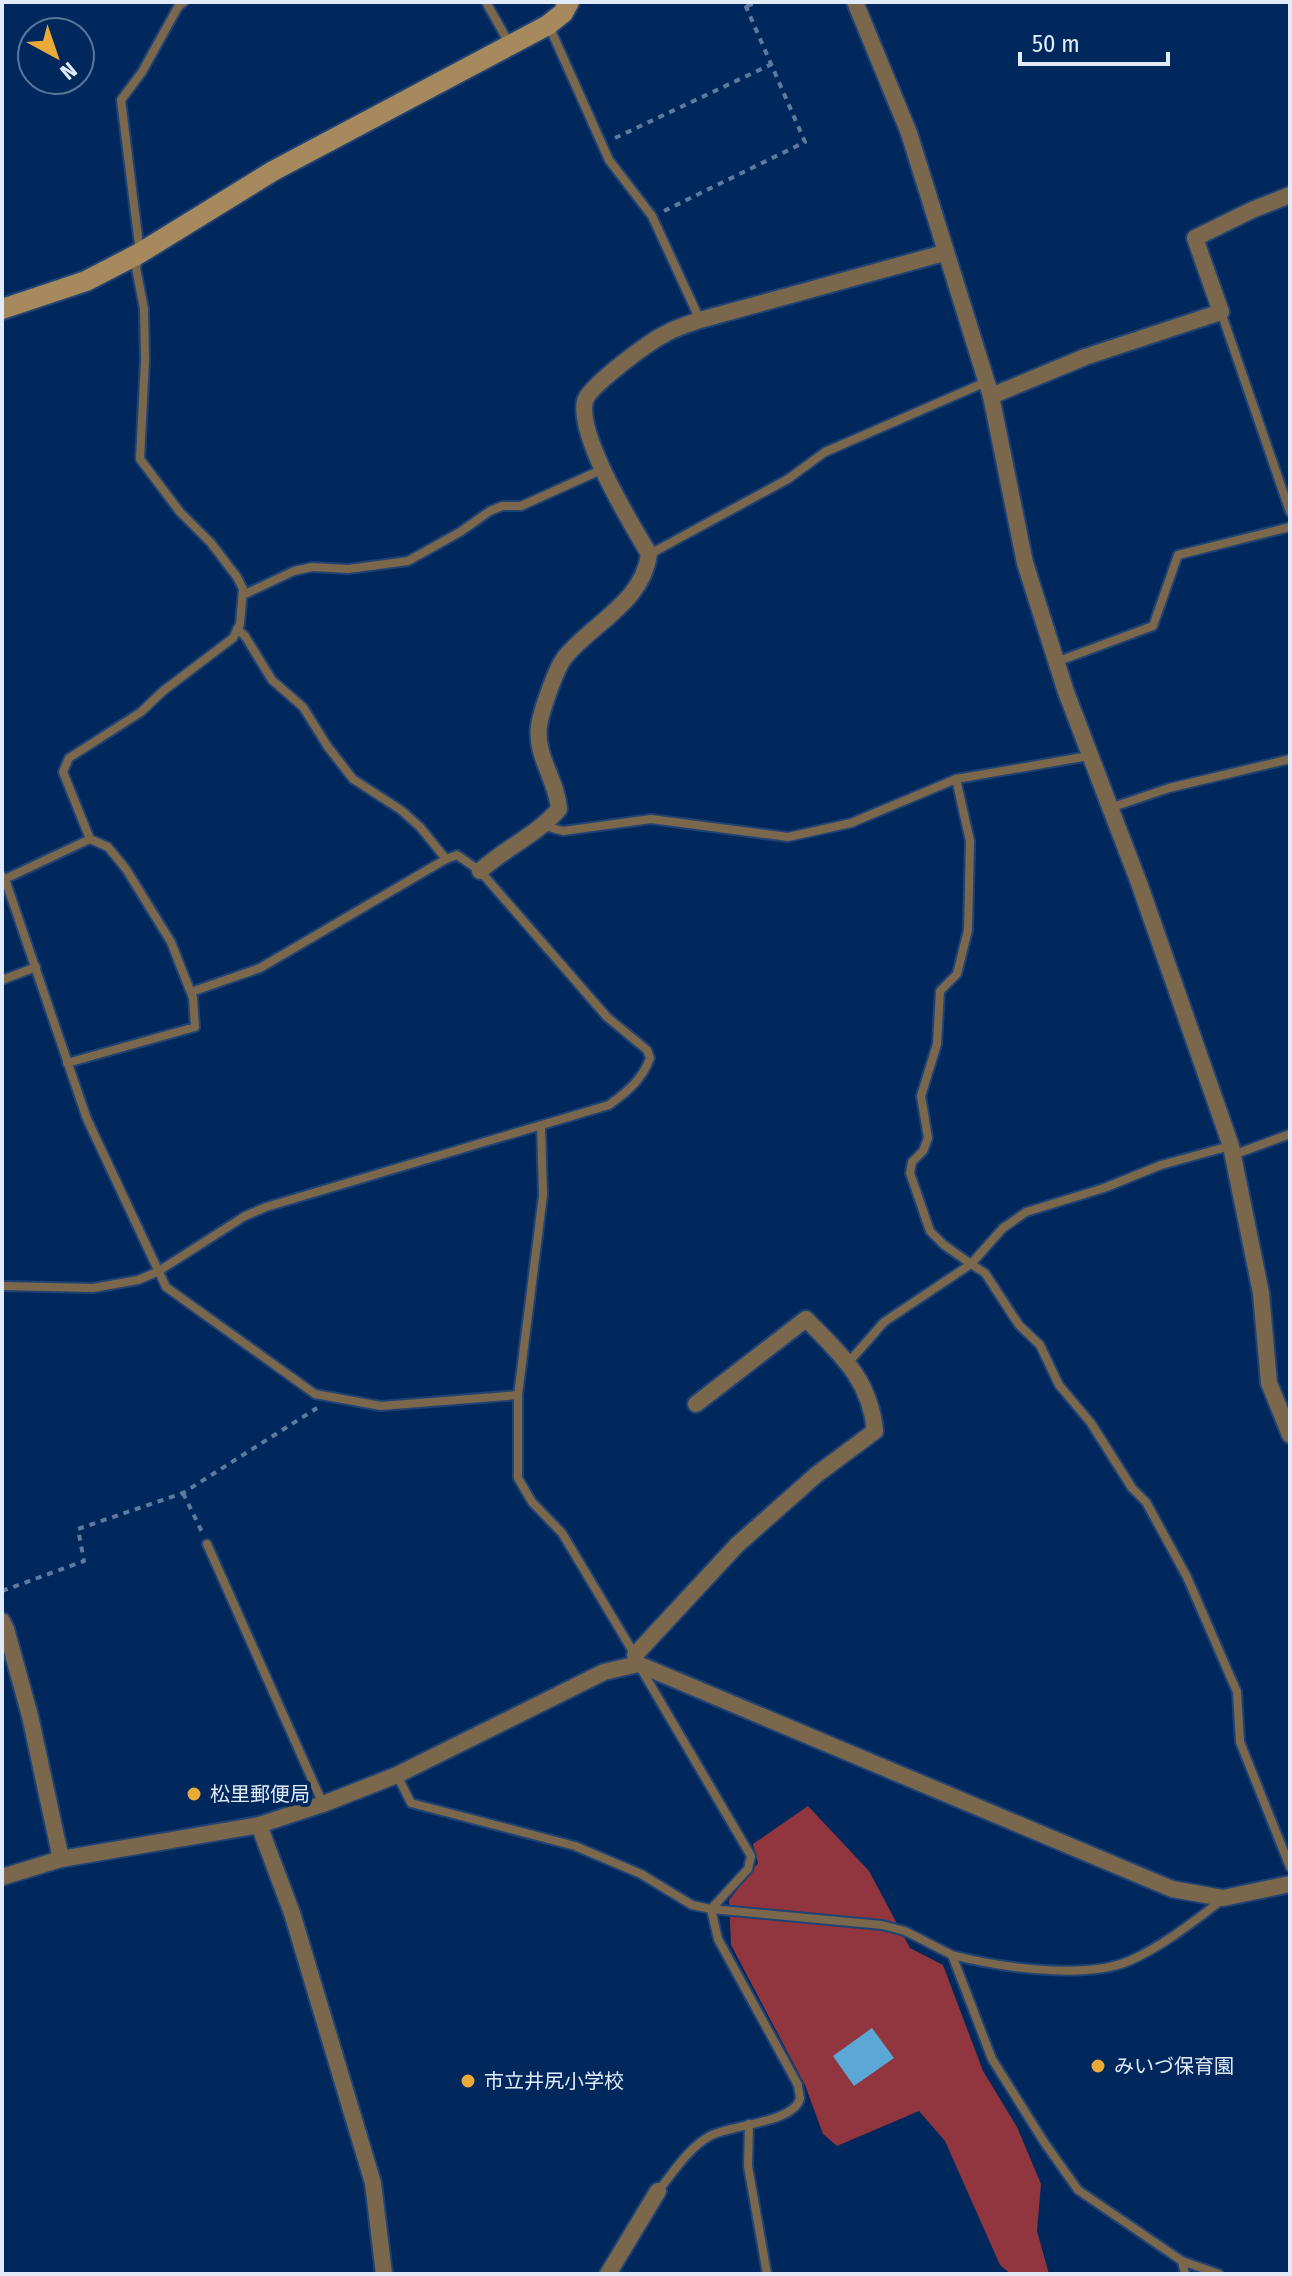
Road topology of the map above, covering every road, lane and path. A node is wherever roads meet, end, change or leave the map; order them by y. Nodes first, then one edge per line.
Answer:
1 (184, 2) edge
2 (486, 2) edge
3 (569, 2) edge
4 (758, 2) edge
5 (855, 2) edge
6 (745, 4) edge
7 (548, 25) junction
8 (511, 47) junction
9 (772, 64) junction
10 (602, 144) junction
11 (1290, 195) edge
12 (652, 216) junction
13 (140, 253) junction
14 (944, 253) junction
15 (2, 309) edge
16 (1221, 312) junction
17 (700, 320) junction
18 (989, 389) junction
19 (601, 470) junction
20 (1290, 512) edge
21 (1290, 527) edge
22 (649, 554) junction
23 (243, 595) junction
24 (237, 629) junction
25 (1056, 662) junction
26 (1089, 756) junction
27 (1290, 759) edge
28 (956, 779) junction
29 (1110, 808) junction
30 (544, 826) junction
31 (90, 839) junction
32 (446, 859) junction
33 (480, 871) junction
34 (4, 877) edge
35 (36, 967) junction
36 (2, 980) edge
37 (191, 992) junction
38 (67, 1063) junction
39 (541, 1126) junction
40 (1290, 1134) edge
41 (1232, 1151) junction
42 (971, 1264) junction
43 (157, 1272) junction
44 (2, 1286) edge
45 (848, 1363) junction
46 (518, 1395) junction
47 (334, 1397) junction
48 (696, 1404) dead end
49 (1290, 1435) edge
50 (183, 1493) junction
51 (207, 1544) joint
52 (2, 1591) edge
53 (2, 1621) edge
54 (636, 1660) junction
55 (397, 1775) junction
56 (323, 1804) junction
57 (259, 1825) junction
58 (61, 1859) junction
59 (1290, 1867) edge
60 (2, 1877) edge
61 (1290, 1884) edge
62 (1223, 1898) junction
63 (711, 1909) junction
64 (952, 1955) junction
65 (749, 2124) junction
66 (658, 2191) joint
67 (1182, 2261) junction
68 (384, 2274) edge
69 (608, 2274) edge
70 (767, 2274) edge
71 (1185, 2274) edge
72 (1219, 2274) edge

1 - 13 lane
2 - 8 lane
3 - 7 street
4 - 6 path
5 - 14 street
6 - 9 path
7 - 8 street
7 - 10 lane
8 - 13 street
9 - 10 path
9 - 12 path
10 - 12 lane
11 - 16 street
12 - 17 lane
13 - 15 street
13 - 23 lane
14 - 17 street
14 - 18 street
16 - 18 street
16 - 20 lane
17 - 19 street
18 - 22 lane
18 - 25 street
19 - 22 street
19 - 23 lane
21 - 25 lane
22 - 30 street
23 - 24 lane
24 - 31 lane
24 - 32 lane
25 - 26 street
26 - 28 lane
26 - 29 street
27 - 29 lane
28 - 30 lane
28 - 42 lane
29 - 41 street
30 - 33 street
31 - 34 lane
31 - 37 lane
32 - 33 lane
32 - 37 lane
33 - 39 lane
34 - 35 lane
35 - 36 lane
35 - 38 lane
37 - 38 lane
38 - 43 lane
39 - 43 lane
39 - 46 lane
40 - 41 lane
41 - 42 lane
41 - 49 street
42 - 45 lane
42 - 59 lane
43 - 44 lane
43 - 47 lane
45 - 48 street
45 - 54 street
46 - 47 lane
46 - 54 lane
47 - 50 path
50 - 51 path
50 - 52 path
51 - 56 lane
53 - 58 street
54 - 55 street
54 - 62 street
54 - 63 lane
55 - 56 street
55 - 63 lane
56 - 57 street
57 - 58 street
57 - 68 street
58 - 60 street
61 - 62 street
62 - 64 lane
63 - 64 lane
63 - 65 lane
64 - 67 lane
65 - 66 lane
65 - 70 lane
66 - 69 street
67 - 71 lane
67 - 72 lane

